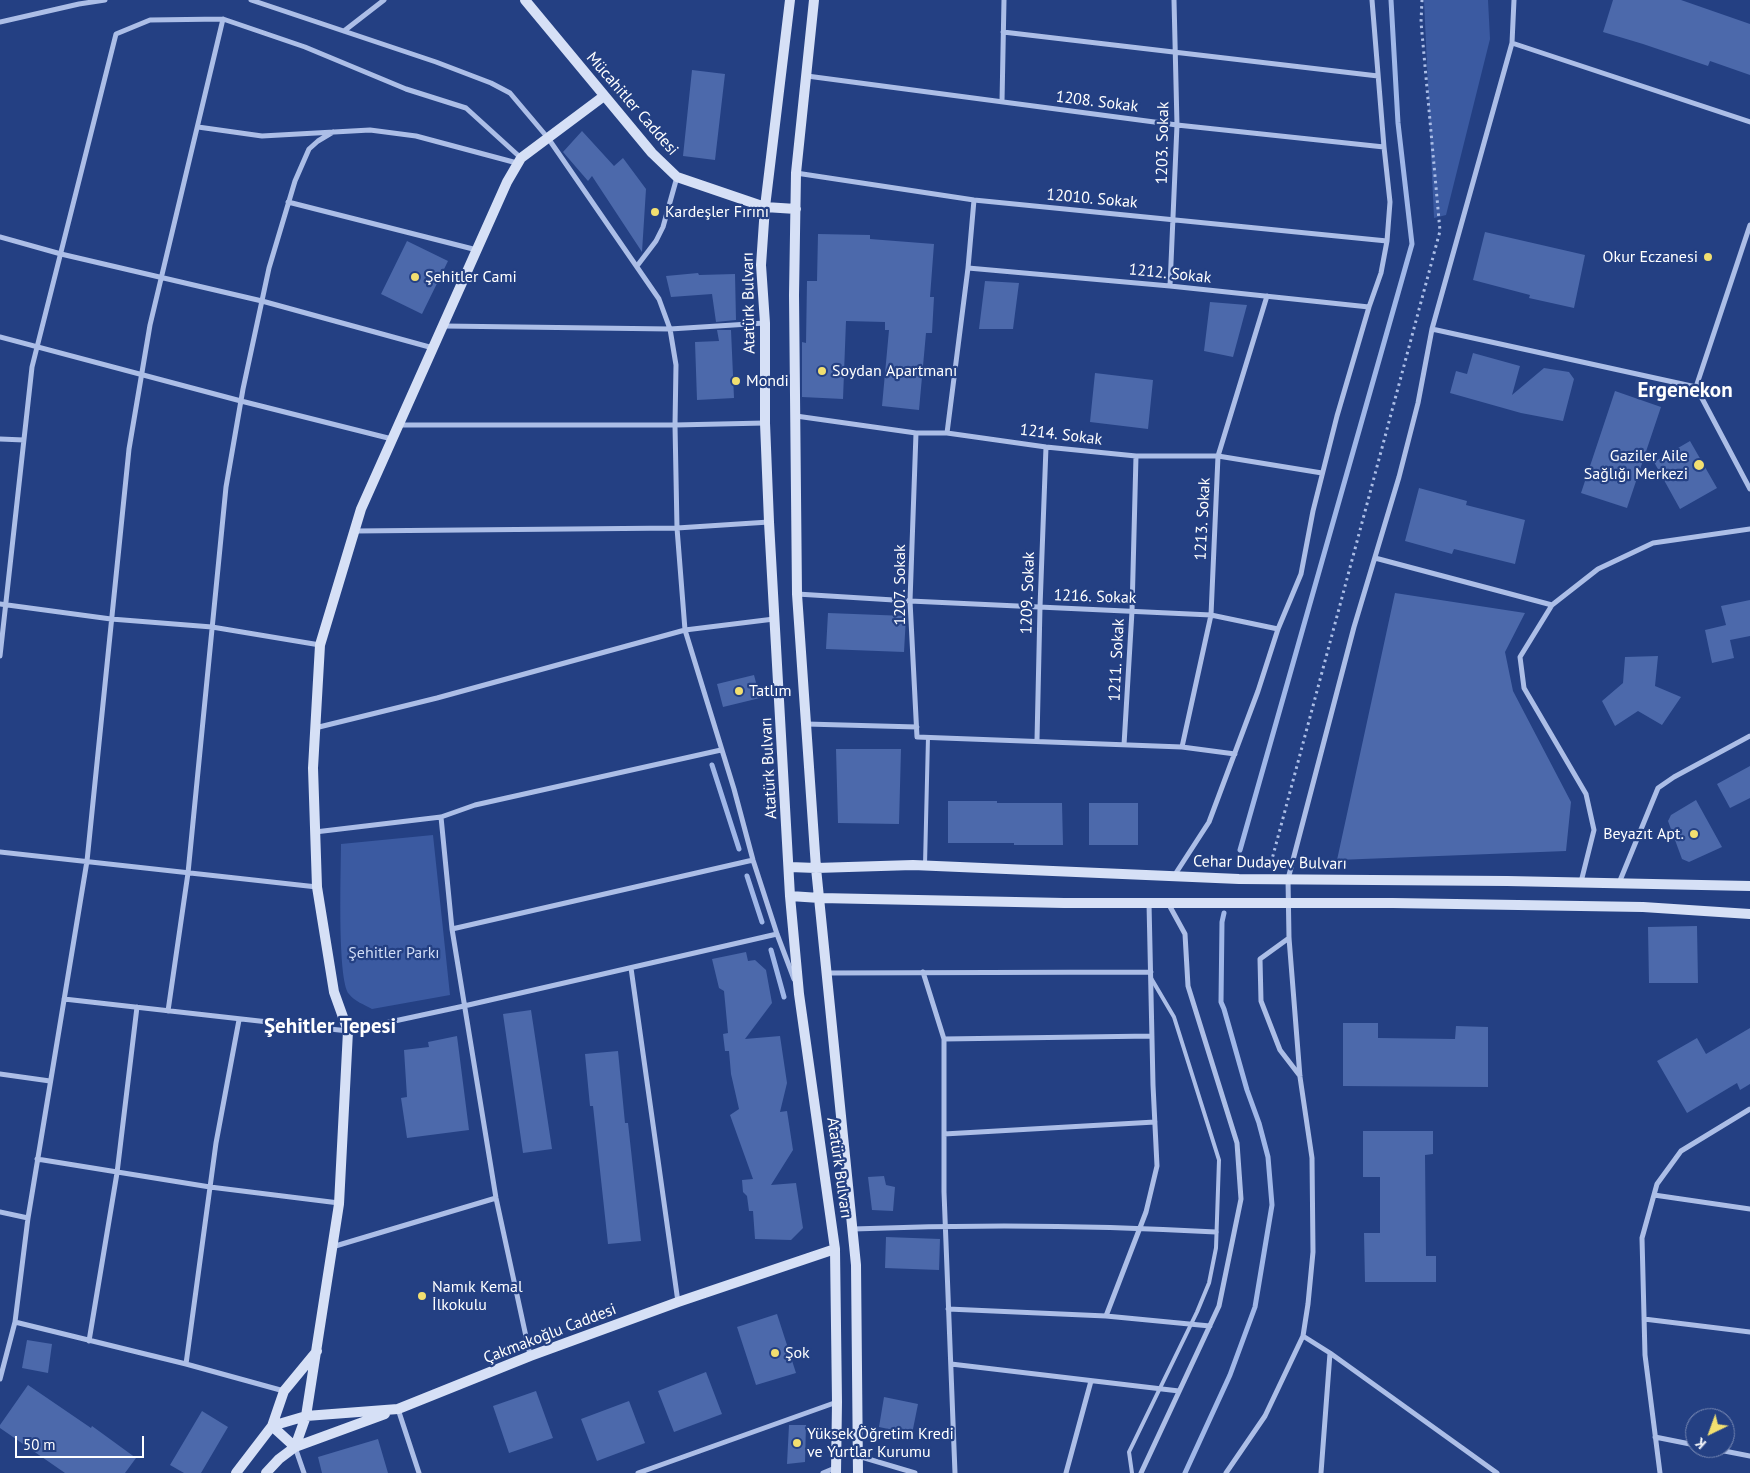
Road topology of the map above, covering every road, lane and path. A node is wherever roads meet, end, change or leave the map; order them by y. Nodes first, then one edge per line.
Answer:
1 (105, 0) edge
2 (251, 0) edge
3 (374, 0) edge
4 (384, 0) edge
5 (525, 0) edge
6 (790, 0) edge
7 (814, 0) edge
8 (1004, 0) edge
9 (1174, 0) edge
10 (1372, 0) edge
11 (1422, 0) edge
12 (1514, 0) edge
13 (80, 1) edge
14 (378, 5) junction
15 (223, 19) junction
16 (0, 22) edge
17 (344, 31) junction
18 (1003, 32) junction
19 (1512, 42) junction
20 (1176, 52) junction
21 (807, 76) junction
22 (1378, 76) junction
23 (604, 96) junction
24 (1002, 102) junction
25 (1750, 122) edge
26 (1177, 125) junction
27 (198, 127) junction
28 (333, 132) junction
29 (548, 138) junction
30 (1384, 146) junction
31 (520, 161) junction
32 (796, 172) junction
33 (677, 177) junction
34 (974, 200) junction
35 (288, 202) junction
36 (764, 207) junction
37 (796, 209) junction
38 (1174, 220) junction
39 (1750, 225) edge
40 (0, 237) edge
41 (1388, 241) junction
42 (477, 250) junction
43 (61, 254) junction
44 (637, 266) junction
45 (968, 268) junction
46 (162, 278) junction
47 (1170, 286) junction
48 (1266, 296) junction
49 (262, 301) junction
50 (1369, 307) junction
51 (765, 323) junction
52 (444, 326) junction
53 (670, 329) junction
54 (1432, 329) junction
55 (0, 337) edge
56 (37, 347) junction
57 (434, 348) junction
58 (142, 375) junction
59 (1696, 387) junction
60 (241, 401) junction
61 (796, 416) junction
62 (765, 423) junction
63 (399, 425) junction
64 (675, 425) junction
65 (916, 433) junction
66 (947, 433) junction
67 (0, 439) edge
68 (393, 439) junction
69 (24, 440) junction
70 (1046, 447) junction
71 (1136, 456) junction
72 (1218, 456) junction
73 (1322, 473) junction
74 (1750, 489) edge
75 (769, 522) junction
76 (677, 528) junction
77 (1750, 529) edge
78 (355, 530) junction
79 (1375, 558) junction
80 (798, 594) junction
81 (910, 601) junction
82 (3, 604) edge
83 (1552, 605) junction
84 (1040, 607) junction
85 (1132, 611) junction
86 (1211, 614) junction
87 (111, 619) junction
88 (775, 619) junction
89 (212, 627) junction
90 (1278, 628) junction
91 (684, 630) junction
92 (320, 645) junction
93 (0, 656) edge
94 (806, 724) junction
95 (917, 727) junction
96 (315, 728) junction
97 (1750, 736) edge
98 (928, 737) junction
99 (1037, 740) junction
100 (1124, 745) junction
101 (1182, 748) junction
102 (721, 750) junction
103 (1235, 754) junction
104 (441, 817) junction
105 (315, 832) junction
106 (0, 852) edge
107 (753, 860) junction
108 (87, 862) junction
109 (1271, 863) dead end
110 (925, 865) junction
111 (790, 867) junction
112 (816, 868) junction
113 (188, 873) junction
114 (1174, 876) junction
115 (1288, 879) junction
116 (1580, 882) junction
117 (1619, 883) junction
118 (1750, 886) edge
119 (317, 887) junction
120 (790, 896) junction
121 (820, 898) junction
122 (1149, 903) junction
123 (1168, 903) junction
124 (1287, 903) junction
125 (1750, 914) edge
126 (452, 929) junction
127 (777, 934) junction
128 (1289, 938) junction
129 (631, 968) junction
130 (923, 972) junction
131 (826, 973) junction
132 (1151, 974) junction
133 (800, 994) junction
134 (64, 998) junction
135 (464, 1006) junction
136 (137, 1007) junction
137 (168, 1011) junction
138 (239, 1020) junction
139 (348, 1031) junction
140 (1152, 1036) junction
141 (944, 1038) junction
142 (0, 1074) edge
143 (1300, 1077) junction
144 (50, 1081) junction
145 (1750, 1109) edge
146 (1155, 1122) junction
147 (944, 1134) junction
148 (37, 1159) junction
149 (117, 1173) junction
150 (210, 1188) junction
151 (1654, 1195) junction
152 (496, 1198) junction
153 (339, 1204) junction
154 (1750, 1209) edge
155 (0, 1212) edge
156 (28, 1218) junction
157 (945, 1225) junction
158 (1140, 1228) junction
159 (852, 1229) junction
160 (1216, 1232) junction
161 (332, 1247) junction
162 (835, 1249) junction
163 (678, 1302) junction
164 (948, 1309) junction
165 (1106, 1316) junction
166 (1644, 1319) junction
167 (15, 1322) junction
168 (1191, 1324) junction
169 (1210, 1326) junction
170 (1750, 1332) edge
171 (1303, 1336) junction
172 (89, 1341) junction
173 (317, 1351) junction
174 (1330, 1353) junction
175 (530, 1356) junction
176 (186, 1364) junction
177 (950, 1364) junction
178 (0, 1379) edge
179 (1091, 1381) junction
180 (1160, 1389) junction
181 (284, 1391) junction
182 (1179, 1391) junction
183 (837, 1402) junction
184 (398, 1409) junction
185 (306, 1416) junction
186 (272, 1426) junction
187 (1655, 1437) junction
188 (1685, 1443) edge
189 (295, 1447) junction
190 (1735, 1453) edge
191 (857, 1456) junction
192 (1750, 1456) edge
193 (835, 1470) edge
194 (236, 1473) edge
195 (266, 1473) edge
196 (304, 1473) edge
197 (419, 1473) edge
198 (638, 1473) edge
199 (823, 1473) edge
200 (858, 1473) edge
201 (915, 1473) edge
202 (955, 1473) edge
203 (1066, 1473) edge
204 (1132, 1473) edge
205 (1141, 1473) edge
206 (1226, 1473) edge
207 (1321, 1473) edge
208 (1498, 1473) edge
209 (1660, 1473) edge

1 - 13 street
2 - 17 street
3 - 14 street
4 - 14 street
5 - 23 street, Mücahitler Caddesi
6 - 36 street, Atatürk Bulvarı
7 - 21 street, Atatürk Bulvarı
8 - 18 street
9 - 20 street, 1203. Sokak
10 - 22 street
11 - 109 path
12 - 19 street
13 - 16 street
14 - 17 street
15 - 27 street
15 - 31 street
15 - 43 street
17 - 29 street
18 - 20 street
18 - 24 street
19 - 25 street
19 - 54 street
20 - 22 street
20 - 26 street, 1203. Sokak
21 - 24 street, 1208. Sokak
21 - 32 street, Atatürk Bulvarı
22 - 30 street
23 - 29 street
23 - 33 street, Mücahitler Caddesi
24 - 26 street, 1208. Sokak
26 - 30 street, 1208. Sokak
26 - 38 street, 1203. Sokak
27 - 28 street
27 - 46 street
28 - 31 street
28 - 35 street
29 - 31 street
29 - 44 street
30 - 41 street
31 - 42 street
32 - 34 street, 12010. Sokak
32 - 37 street, Atatürk Bulvarı
33 - 36 street, Mücahitler Caddesi
33 - 44 street
34 - 38 street, 12010. Sokak
34 - 45 street
35 - 42 street
35 - 49 street
36 - 37 street, Mücahitler Caddesi
36 - 51 street, Atatürk Bulvarı
37 - 61 street, Atatürk Bulvarı
38 - 41 street, 12010. Sokak
38 - 47 street, 1203. Sokak
39 - 59 street
40 - 43 street
41 - 50 street
42 - 52 street
43 - 46 street
43 - 56 street
44 - 53 street
45 - 47 street, 1212. Sokak
45 - 66 street
46 - 49 street
46 - 58 street
47 - 48 street, 1212. Sokak
48 - 50 street, 1212. Sokak
48 - 72 street, 1213. Sokak
49 - 57 street
49 - 60 street
50 - 73 street
51 - 53 street
51 - 62 street, Atatürk Bulvarı
52 - 53 street
52 - 57 street
53 - 64 street
54 - 59 street
54 - 79 street
55 - 56 street
56 - 58 street
56 - 69 street
57 - 63 street
58 - 60 street
58 - 87 street
59 - 74 street
60 - 68 street
60 - 89 street
61 - 65 street, 1214. Sokak
61 - 80 street, Atatürk Bulvarı
62 - 64 street
62 - 75 street, Atatürk Bulvarı
63 - 64 street
63 - 68 street
64 - 76 street
65 - 66 street, 1214. Sokak
65 - 81 street, 1207. Sokak
66 - 70 street, 1214. Sokak
67 - 69 street
68 - 78 street
69 - 82 street
70 - 71 street, 1214. Sokak
70 - 84 street, 1209. Sokak
71 - 72 street, 1214. Sokak
71 - 85 street, 1211. Sokak
72 - 73 street, 1214. Sokak
72 - 86 street, 1213. Sokak
73 - 90 street
75 - 76 street
75 - 88 street, Atatürk Bulvarı
76 - 78 street
76 - 91 street
77 - 83 street
78 - 92 street
79 - 83 street
79 - 115 street
80 - 81 street, 1216. Sokak
80 - 94 street, Atatürk Bulvarı
81 - 84 street, 1216. Sokak
81 - 95 street, 1207. Sokak
82 - 87 street
82 - 93 street
83 - 116 street
84 - 85 street, 1216. Sokak
84 - 99 street, 1209. Sokak
85 - 86 street, 1216. Sokak
85 - 100 street, 1211. Sokak
86 - 90 street, 1216. Sokak
86 - 101 street, 1213. Sokak
87 - 89 street
87 - 108 street
88 - 91 street
88 - 111 street, Atatürk Bulvarı
89 - 92 street
89 - 113 street
90 - 103 street
91 - 96 street
91 - 102 street
92 - 96 street
94 - 95 street
94 - 112 street, Atatürk Bulvarı
95 - 98 street, 1207. Sokak
96 - 105 street
97 - 117 street
98 - 99 street
98 - 110 lane
99 - 100 street
100 - 101 street
101 - 103 street
102 - 104 street
102 - 107 street
103 - 114 street
104 - 105 street
104 - 126 street
105 - 119 street
106 - 108 street
107 - 126 street
107 - 127 street
108 - 113 street
108 - 134 street
110 - 112 street, Cehar Dudayev Bulvarı
110 - 114 street, Cehar Dudayev Bulvarı
111 - 112 street, Cehar Dudayev Bulvarı
111 - 120 street, Atatürk Bulvarı
112 - 121 street, Atatürk Bulvarı
113 - 119 street
113 - 137 street
114 - 115 street, Cehar Dudayev Bulvarı
115 - 116 street, Cehar Dudayev Bulvarı
115 - 124 street
116 - 117 street, Cehar Dudayev Bulvarı
117 - 118 street, Cehar Dudayev Bulvarı
119 - 139 street
120 - 121 street
120 - 133 street, Atatürk Bulvarı
121 - 122 street
121 - 131 street, Atatürk Bulvarı
122 - 123 street
122 - 132 street
123 - 124 street
123 - 169 street
124 - 125 street
124 - 128 street
126 - 135 street
127 - 129 street
127 - 133 street
128 - 143 street
128 - 143 street
129 - 135 street
129 - 163 street
130 - 131 street
130 - 132 street
130 - 141 street
131 - 159 street, Atatürk Bulvarı
132 - 140 street
132 - 160 lane
133 - 162 street, Atatürk Bulvarı
134 - 136 street
134 - 144 street
135 - 139 street
135 - 152 street
136 - 137 street
136 - 149 street
137 - 138 street
138 - 139 street
138 - 150 street
139 - 153 street
140 - 141 street
140 - 146 street
141 - 147 street
142 - 144 street
143 - 171 street
144 - 148 street
145 - 151 street
146 - 147 street
146 - 158 street
147 - 157 street
148 - 149 street
148 - 156 street
149 - 150 street
149 - 172 street
150 - 153 street
150 - 176 street
151 - 154 street
151 - 166 street
152 - 161 street
152 - 175 street
153 - 161 street
155 - 156 street
156 - 167 street
157 - 158 street
157 - 159 street
157 - 164 street
158 - 160 street
158 - 165 street
159 - 191 street, Atatürk Bulvarı
160 - 168 lane
161 - 173 street
162 - 163 street, Çakmakoğlu Caddesi
162 - 183 street, Atatürk Bulvarı
163 - 175 street, Çakmakoğlu Caddesi
164 - 165 street
164 - 177 street
165 - 168 street
166 - 170 street
166 - 187 street
167 - 172 street
167 - 178 street
168 - 169 street
168 - 180 lane
169 - 182 street
171 - 174 street
171 - 206 street
172 - 176 street
173 - 181 street
173 - 185 street
174 - 207 street
174 - 208 street
175 - 184 street, Çakmakoğlu Caddesi
176 - 181 street
177 - 179 street
177 - 202 street
179 - 180 street
179 - 203 street
180 - 182 street
180 - 204 lane
181 - 186 street
182 - 205 street
183 - 193 street, Atatürk Bulvarı
183 - 198 street
184 - 185 street, Çakmakoğlu Caddesi
184 - 189 street
184 - 197 street
185 - 186 street, Çakmakoğlu Caddesi
185 - 189 street
186 - 189 street
186 - 194 street
187 - 188 street
187 - 209 street
189 - 195 street
189 - 196 street
190 - 192 street
191 - 200 street, Atatürk Bulvarı
191 - 201 street
193 - 199 street

